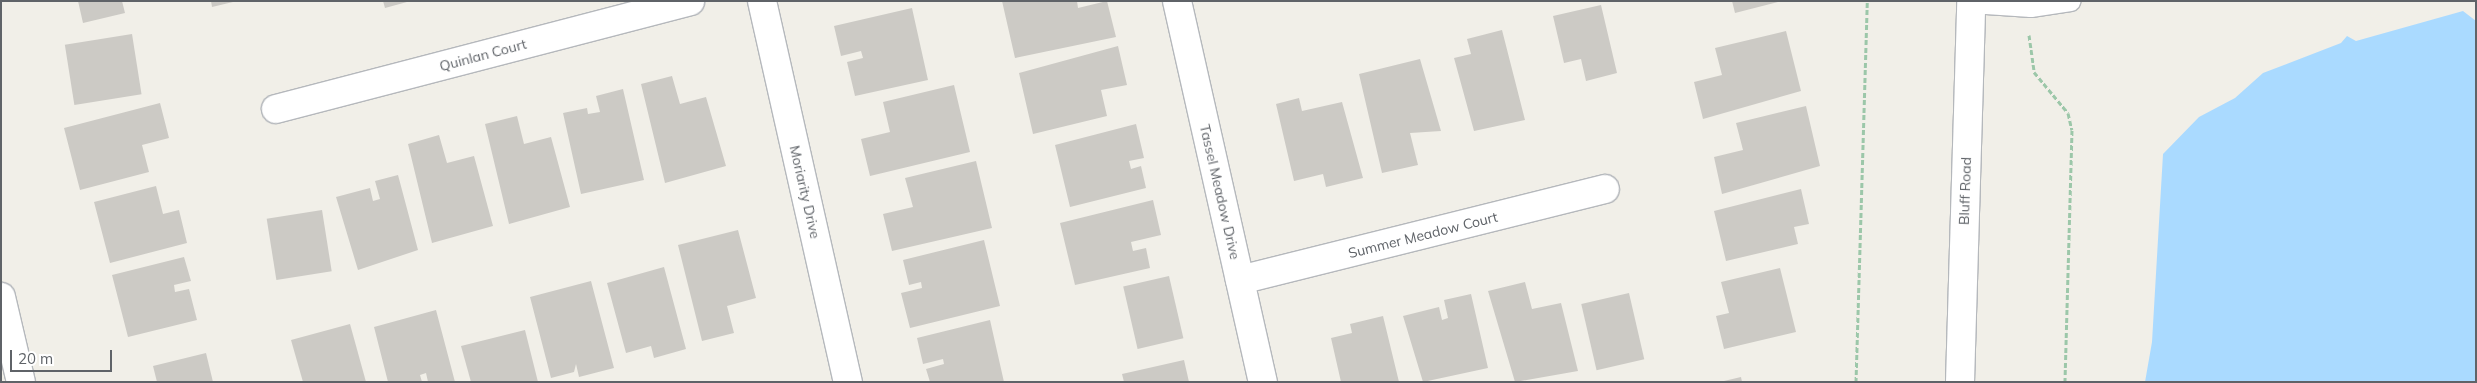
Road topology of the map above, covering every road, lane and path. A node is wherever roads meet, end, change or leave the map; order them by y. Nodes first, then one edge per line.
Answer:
1 (690, 1) edge
2 (762, 1) edge
3 (1177, 1) edge
4 (1867, 1) edge
5 (2071, 1) edge
6 (1971, 2) edge
7 (2030, 7) junction
8 (276, 109) dead end
9 (1605, 189) dead end
10 (1240, 280) junction
11 (1, 297) edge
12 (846, 381) edge
13 (20, 382) edge
14 (1263, 382) edge
15 (1856, 382) edge
16 (1960, 382) edge
17 (2064, 382) edge

1 - 8 street, Quinlan Court
2 - 12 street, Moriarity Drive
3 - 10 street, Tassel Meadow Drive
4 - 15 path
5 - 7 lane
6 - 7 lane
6 - 16 street, Bluff Road
7 - 17 path
9 - 10 street, Summer Meadow Court
10 - 14 street, Tassel Meadow Drive
11 - 13 street

